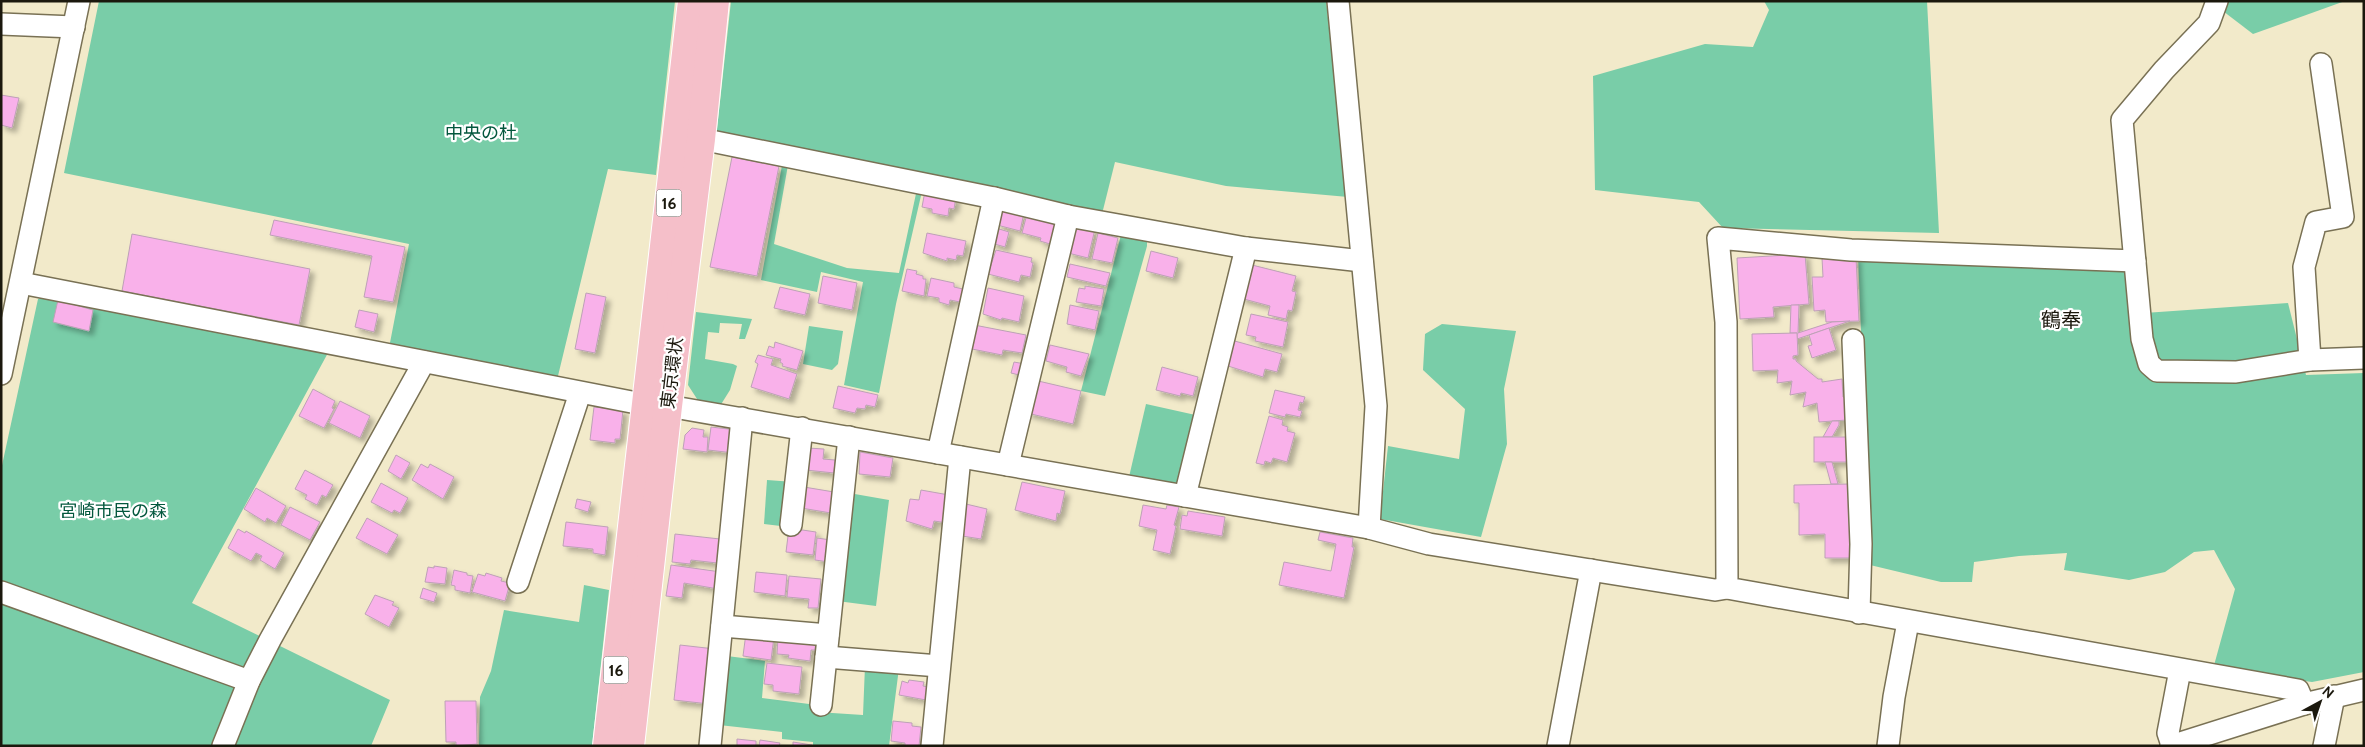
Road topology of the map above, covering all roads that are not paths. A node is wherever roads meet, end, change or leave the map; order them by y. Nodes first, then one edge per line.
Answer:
1 (79, 1) edge
2 (692, 1) edge
3 (715, 1) edge
4 (1338, 1) edge
5 (2217, 1) edge
6 (1, 24) edge
7 (74, 27) junction
8 (2321, 64) dead end
9 (701, 139) junction
10 (994, 198) junction
11 (1068, 216) junction
12 (1246, 248) junction
13 (1362, 261) junction
14 (2135, 261) junction
15 (21, 283) junction
16 (1853, 340) dead end
17 (4, 350) edge
18 (2364, 358) edge
19 (2310, 360) junction
20 (424, 362) junction
21 (1, 374) edge
22 (580, 393) junction
23 (657, 406) junction
24 (742, 418) junction
25 (802, 428) junction
26 (849, 437) junction
27 (938, 453) junction
28 (960, 457) junction
29 (1008, 465) junction
30 (1185, 496) junction
31 (791, 525) dead end
32 (1369, 528) junction
33 (1591, 570) junction
34 (518, 582) dead end
35 (1727, 588) junction
36 (1, 592) edge
37 (1859, 613) junction
38 (1908, 622) junction
39 (722, 626) junction
40 (828, 635) junction
41 (826, 657) junction
42 (939, 666) junction
43 (2180, 670) junction
44 (249, 681) junction
45 (2364, 690) edge
46 (2334, 696) junction
47 (2304, 704) junction
48 (821, 705) dead end
49 (224, 746) edge
50 (607, 746) edge
51 (630, 746) edge
52 (710, 746) edge
53 (932, 746) edge
54 (1558, 746) edge
55 (1888, 746) edge
56 (2172, 746) edge
57 (2324, 746) edge

1 - 7 street
2 - 23 highway, 東京環状 / 16
3 - 9 highway, 東京環状 / 16
4 - 13 street
5 - 14 street
6 - 7 street
7 - 15 street
8 - 19 street
9 - 10 street
9 - 23 highway, 東京環状 / 16
10 - 11 street
10 - 27 street
11 - 12 street
11 - 29 street
12 - 13 street
12 - 30 street
13 - 32 street
14 - 19 street
14 - 35 street
15 - 17 street
15 - 20 street
16 - 37 street
17 - 21 street
18 - 19 street
20 - 22 street
20 - 44 street
22 - 23 street
22 - 34 street
23 - 24 street
23 - 50 highway, 東京環状 / 16
23 - 51 highway, 東京環状 / 16
24 - 25 street
24 - 39 street
25 - 26 street
25 - 31 street
26 - 27 street
26 - 40 street
27 - 28 street
28 - 29 street
28 - 42 street
29 - 30 street
30 - 32 street
32 - 33 street
33 - 35 street
33 - 54 street
35 - 37 street
36 - 44 street
37 - 38 street
38 - 43 street
38 - 55 street
39 - 40 street
39 - 52 street
40 - 41 street
41 - 42 street
41 - 48 street
42 - 53 street
43 - 47 street
43 - 56 street
44 - 49 street
45 - 46 street
46 - 47 street
46 - 57 street
47 - 56 street

